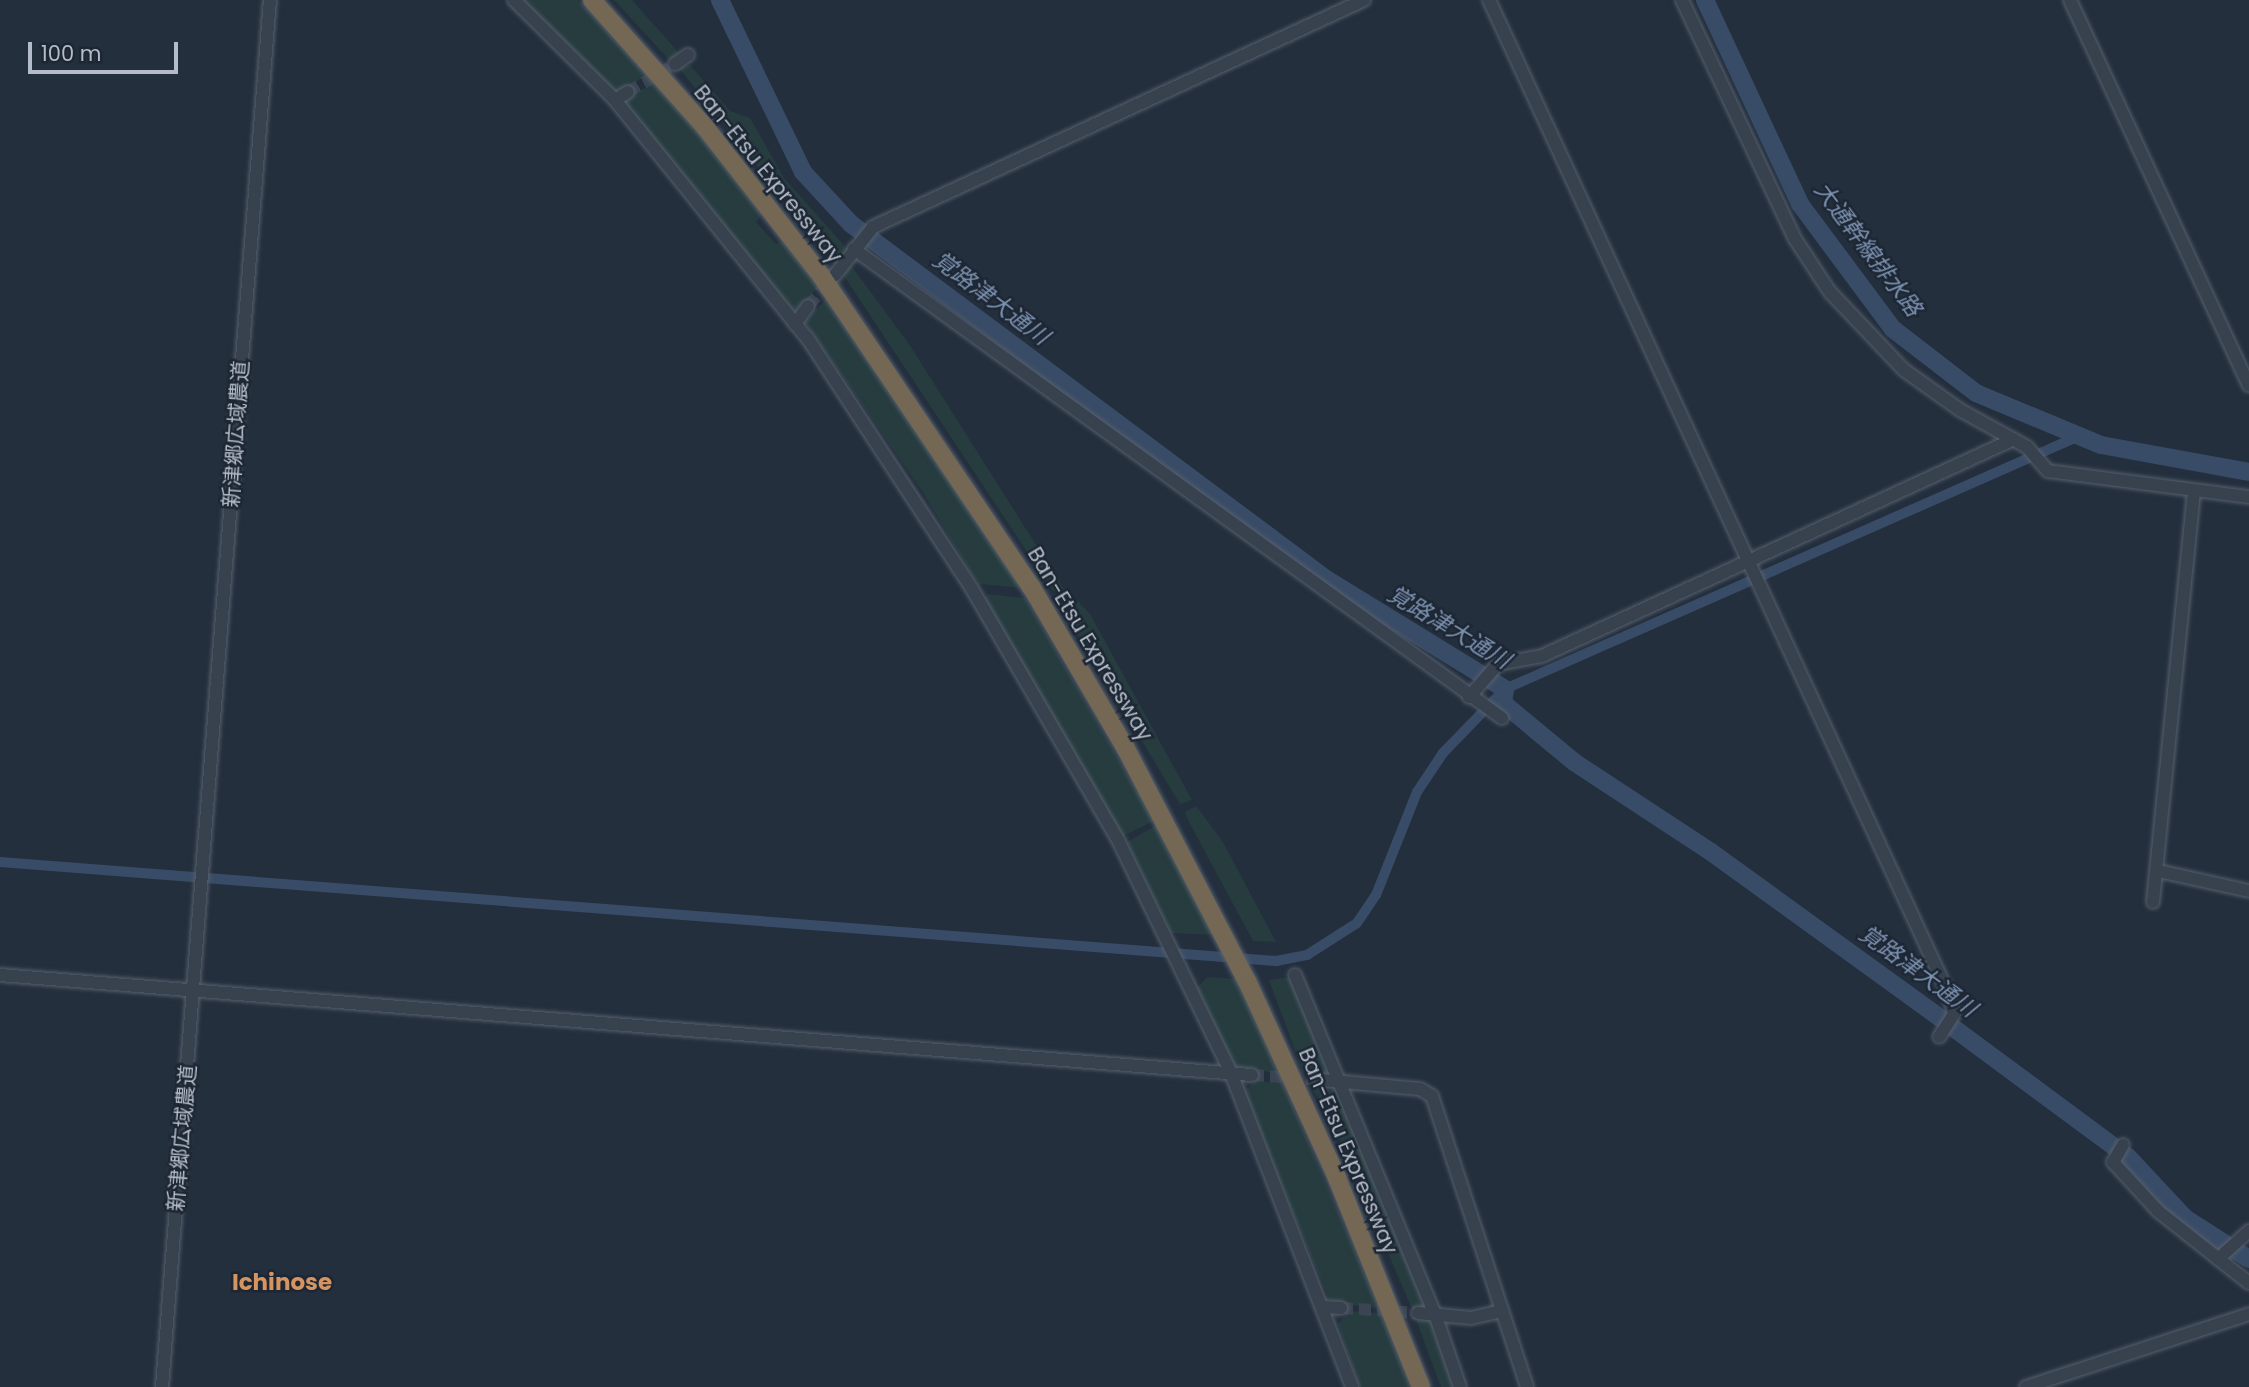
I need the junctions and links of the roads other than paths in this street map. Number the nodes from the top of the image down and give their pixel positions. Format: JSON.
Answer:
{"nodes":[{"id":1,"x":270,"y":0,"type":"edge"},
{"id":2,"x":514,"y":0,"type":"edge"},
{"id":3,"x":592,"y":0,"type":"edge"},
{"id":4,"x":1364,"y":0,"type":"edge"},
{"id":5,"x":1489,"y":0,"type":"edge"},
{"id":6,"x":1682,"y":0,"type":"edge"},
{"id":7,"x":2070,"y":0,"type":"edge"},
{"id":8,"x":688,"y":55,"type":"dead end"},
{"id":9,"x":675,"y":64,"type":"tunnel mouth"},
{"id":10,"x":628,"y":92,"type":"tunnel mouth"},
{"id":11,"x":615,"y":100,"type":"junction"},
{"id":12,"x":856,"y":247,"type":"junction"},
{"id":13,"x":835,"y":275,"type":"tunnel mouth"},
{"id":14,"x":808,"y":306,"type":"tunnel mouth"},
{"id":15,"x":795,"y":324,"type":"junction"},
{"id":16,"x":2249,"y":386,"type":"edge"},
{"id":17,"x":2014,"y":439,"type":"junction"},
{"id":18,"x":2194,"y":491,"type":"junction"},
{"id":19,"x":2249,"y":497,"type":"edge"},
{"id":20,"x":1748,"y":564,"type":"junction"},
{"id":21,"x":1474,"y":697,"type":"junction"},
{"id":22,"x":1502,"y":718,"type":"dead end"},
{"id":23,"x":2158,"y":871,"type":"junction"},
{"id":24,"x":2249,"y":891,"type":"edge"},
{"id":25,"x":2153,"y":902,"type":"dead end"},
{"id":26,"x":0,"y":975,"type":"edge"},
{"id":27,"x":1295,"y":975,"type":"dead end"},
{"id":28,"x":194,"y":991,"type":"junction"},
{"id":29,"x":1941,"y":1034,"type":"dead end"},
{"id":30,"x":1231,"y":1073,"type":"junction"},
{"id":31,"x":1252,"y":1075,"type":"tunnel mouth"},
{"id":32,"x":1321,"y":1080,"type":"tunnel mouth"},
{"id":33,"x":1342,"y":1082,"type":"junction"},
{"id":34,"x":2123,"y":1145,"type":"dead end"},
{"id":35,"x":2249,"y":1231,"type":"edge"},
{"id":36,"x":2220,"y":1257,"type":"junction"},
{"id":37,"x":2249,"y":1283,"type":"edge"},
{"id":38,"x":1323,"y":1307,"type":"junction"},
{"id":39,"x":1341,"y":1308,"type":"tunnel mouth"},
{"id":40,"x":1502,"y":1311,"type":"junction"},
{"id":41,"x":1418,"y":1313,"type":"tunnel mouth"},
{"id":42,"x":1436,"y":1314,"type":"junction"},
{"id":43,"x":2249,"y":1314,"type":"edge"},
{"id":44,"x":162,"y":1387,"type":"edge"},
{"id":45,"x":1352,"y":1387,"type":"edge"},
{"id":46,"x":1421,"y":1387,"type":"edge"},
{"id":47,"x":1460,"y":1387,"type":"edge"},
{"id":48,"x":1527,"y":1387,"type":"edge"},
{"id":49,"x":2026,"y":1387,"type":"edge"}],
"edges":[{"from":1,"to":28,"type":"street","name":"新津郷広域農道"},
{"from":2,"to":11,"type":"street"},
{"from":3,"to":46,"type":"highway","name":"Ban-Etsu Expressway"},
{"from":4,"to":12,"type":"street"},
{"from":5,"to":20,"type":"street"},
{"from":6,"to":17,"type":"street"},
{"from":7,"to":16,"type":"street"},
{"from":8,"to":9,"type":"street"},
{"from":10,"to":11,"type":"street"},
{"from":11,"to":15,"type":"street"},
{"from":12,"to":13,"type":"street"},
{"from":12,"to":21,"type":"street"},
{"from":14,"to":15,"type":"street"},
{"from":15,"to":30,"type":"street"},
{"from":17,"to":18,"type":"street"},
{"from":17,"to":20,"type":"street"},
{"from":18,"to":19,"type":"street"},
{"from":18,"to":23,"type":"street"},
{"from":20,"to":21,"type":"street"},
{"from":20,"to":29,"type":"street"},
{"from":21,"to":22,"type":"street"},
{"from":23,"to":24,"type":"street"},
{"from":23,"to":25,"type":"street"},
{"from":26,"to":28,"type":"street"},
{"from":27,"to":33,"type":"street"},
{"from":28,"to":30,"type":"street"},
{"from":28,"to":44,"type":"street","name":"新津郷広域農道"},
{"from":30,"to":31,"type":"street"},
{"from":30,"to":38,"type":"street"},
{"from":32,"to":33,"type":"street"},
{"from":33,"to":40,"type":"street"},
{"from":33,"to":42,"type":"street"},
{"from":34,"to":36,"type":"street"},
{"from":35,"to":36,"type":"street"},
{"from":36,"to":37,"type":"street"},
{"from":38,"to":39,"type":"street"},
{"from":38,"to":45,"type":"street"},
{"from":40,"to":42,"type":"street"},
{"from":40,"to":48,"type":"street"},
{"from":41,"to":42,"type":"street"},
{"from":42,"to":47,"type":"street"},
{"from":43,"to":49,"type":"street"}]}
